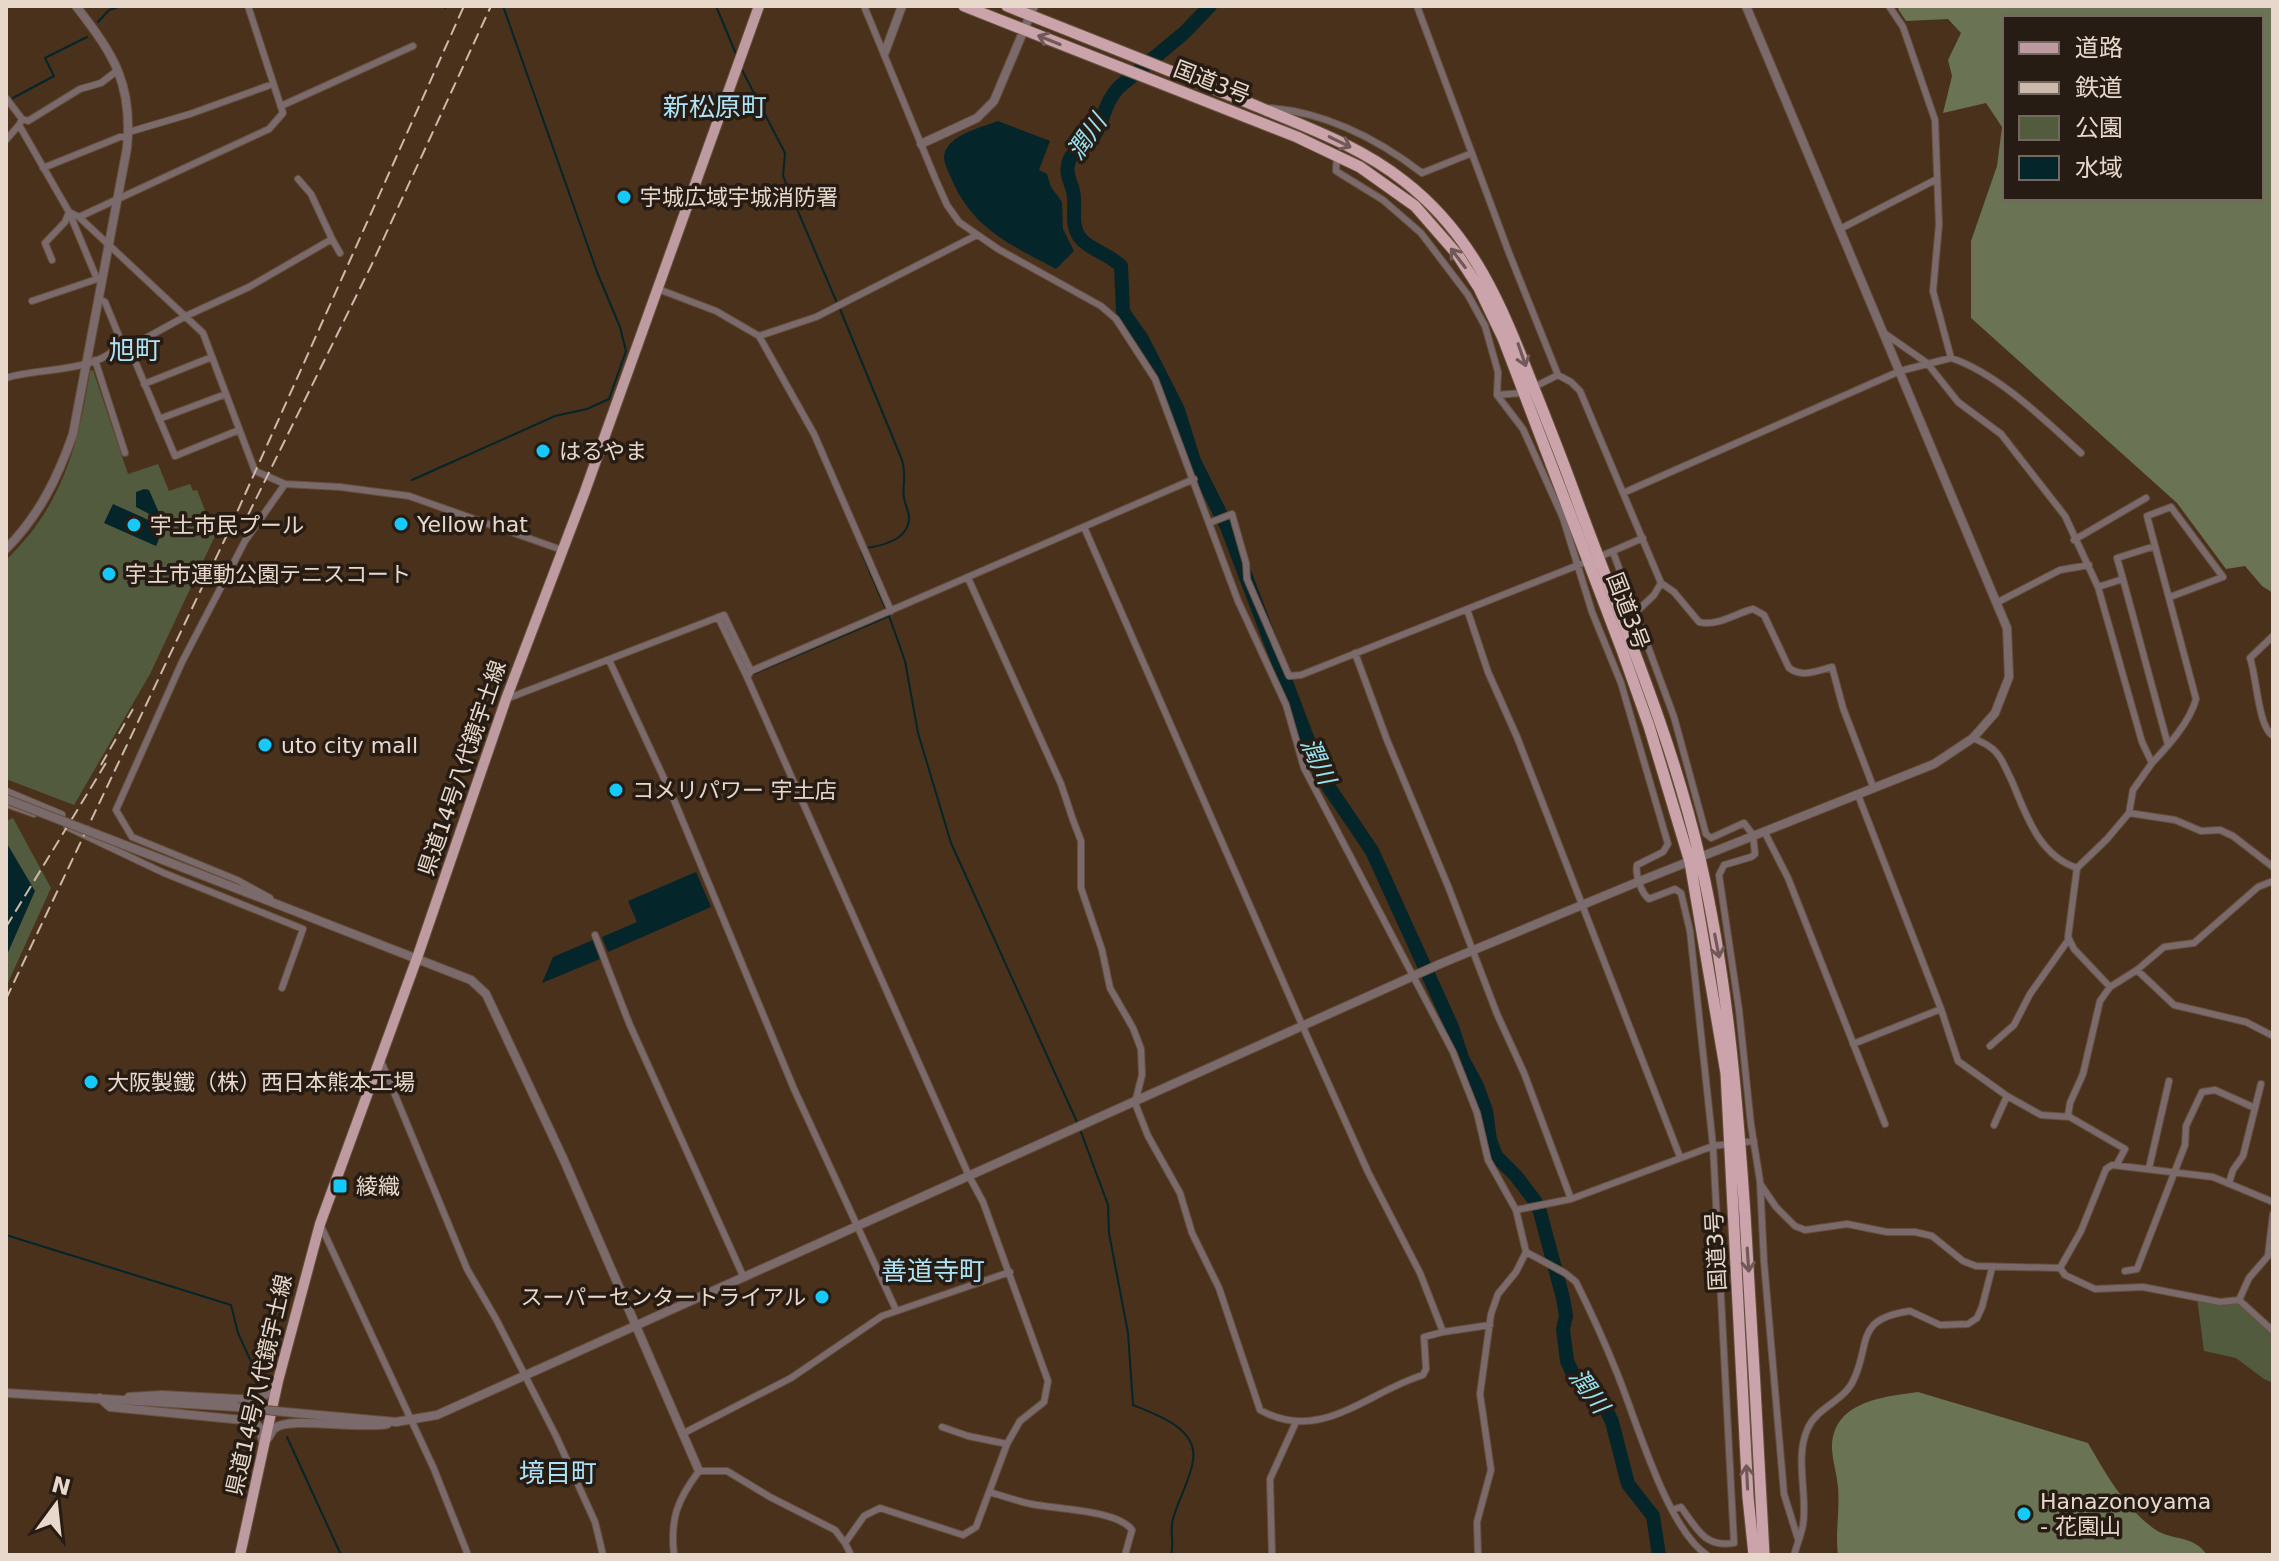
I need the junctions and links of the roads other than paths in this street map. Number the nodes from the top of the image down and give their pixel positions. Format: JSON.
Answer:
{"nodes":[{"id":1,"x":76,"y":6,"type":"edge"},
{"id":2,"x":248,"y":6,"type":"edge"},
{"id":3,"x":759,"y":6,"type":"edge"},
{"id":4,"x":864,"y":6,"type":"edge"},
{"id":5,"x":902,"y":6,"type":"edge"},
{"id":6,"x":964,"y":6,"type":"edge"},
{"id":7,"x":1007,"y":6,"type":"edge"},
{"id":8,"x":1746,"y":6,"type":"edge"},
{"id":9,"x":1420,"y":7,"type":"edge"},
{"id":10,"x":1892,"y":7,"type":"edge"},
{"id":11,"x":1032,"y":11,"type":"edge"},
{"id":12,"x":1024,"y":30,"type":"junction"},
{"id":13,"x":413,"y":46,"type":"dead end"},
{"id":14,"x":885,"y":52,"type":"junction"},
{"id":15,"x":118,"y":70,"type":"junction"},
{"id":16,"x":273,"y":84,"type":"junction"},
{"id":17,"x":6,"y":98,"type":"edge"},
{"id":18,"x":281,"y":106,"type":"junction"},
{"id":19,"x":1259,"y":107,"type":"junction"},
{"id":20,"x":20,"y":122,"type":"junction"},
{"id":21,"x":128,"y":135,"type":"junction"},
{"id":22,"x":6,"y":140,"type":"edge"},
{"id":23,"x":921,"y":144,"type":"junction"},
{"id":24,"x":1472,"y":153,"type":"junction"},
{"id":25,"x":1337,"y":155,"type":"junction"},
{"id":26,"x":43,"y":168,"type":"junction"},
{"id":27,"x":298,"y":179,"type":"dead end"},
{"id":28,"x":1937,"y":179,"type":"junction"},
{"id":29,"x":118,"y":198,"type":"junction"},
{"id":30,"x":69,"y":212,"type":"junction"},
{"id":31,"x":79,"y":217,"type":"junction"},
{"id":32,"x":1840,"y":229,"type":"junction"},
{"id":33,"x":977,"y":235,"type":"junction"},
{"id":34,"x":332,"y":239,"type":"junction"},
{"id":35,"x":108,"y":245,"type":"junction"},
{"id":36,"x":340,"y":253,"type":"dead end"},
{"id":37,"x":52,"y":260,"type":"dead end"},
{"id":38,"x":99,"y":280,"type":"junction"},
{"id":39,"x":658,"y":289,"type":"junction"},
{"id":40,"x":98,"y":298,"type":"junction"},
{"id":41,"x":32,"y":301,"type":"dead end"},
{"id":42,"x":186,"y":316,"type":"junction"},
{"id":43,"x":1884,"y":333,"type":"junction"},
{"id":44,"x":759,"y":336,"type":"junction"},
{"id":45,"x":124,"y":341,"type":"junction"},
{"id":46,"x":212,"y":357,"type":"junction"},
{"id":47,"x":1951,"y":358,"type":"junction"},
{"id":48,"x":91,"y":362,"type":"junction"},
{"id":49,"x":1927,"y":363,"type":"junction"},
{"id":50,"x":1900,"y":371,"type":"junction"},
{"id":51,"x":1558,"y":375,"type":"junction"},
{"id":52,"x":6,"y":378,"type":"edge"},
{"id":53,"x":144,"y":384,"type":"junction"},
{"id":54,"x":1528,"y":390,"type":"junction"},
{"id":55,"x":226,"y":394,"type":"junction"},
{"id":56,"x":1497,"y":395,"type":"junction"},
{"id":57,"x":159,"y":419,"type":"junction"},
{"id":58,"x":239,"y":430,"type":"junction"},
{"id":59,"x":125,"y":453,"type":"dead end"},
{"id":60,"x":2081,"y":453,"type":"dead end"},
{"id":61,"x":1194,"y":479,"type":"junction"},
{"id":62,"x":285,"y":484,"type":"junction"},
{"id":63,"x":1623,"y":493,"type":"junction"},
{"id":64,"x":2146,"y":498,"type":"dead end"},
{"id":65,"x":1212,"y":522,"type":"junction"},
{"id":66,"x":1084,"y":527,"type":"junction"},
{"id":67,"x":1643,"y":538,"type":"junction"},
{"id":68,"x":2074,"y":540,"type":"junction"},
{"id":69,"x":2155,"y":546,"type":"junction"},
{"id":70,"x":6,"y":549,"type":"edge"},
{"id":71,"x":562,"y":550,"type":"junction"},
{"id":72,"x":1613,"y":552,"type":"junction"},
{"id":73,"x":1588,"y":561,"type":"junction"},
{"id":74,"x":2089,"y":565,"type":"junction"},
{"id":75,"x":968,"y":578,"type":"junction"},
{"id":76,"x":2123,"y":579,"type":"junction"},
{"id":77,"x":1661,"y":583,"type":"junction"},
{"id":78,"x":2098,"y":587,"type":"junction"},
{"id":79,"x":2170,"y":597,"type":"junction"},
{"id":80,"x":1998,"y":602,"type":"junction"},
{"id":81,"x":1467,"y":609,"type":"junction"},
{"id":82,"x":891,"y":611,"type":"junction"},
{"id":83,"x":1635,"y":613,"type":"junction"},
{"id":84,"x":2273,"y":636,"type":"edge"},
{"id":85,"x":1355,"y":653,"type":"junction"},
{"id":86,"x":609,"y":660,"type":"junction"},
{"id":87,"x":749,"y":674,"type":"junction"},
{"id":88,"x":506,"y":699,"type":"junction"},
{"id":89,"x":2273,"y":736,"type":"edge"},
{"id":90,"x":1973,"y":738,"type":"junction"},
{"id":91,"x":2168,"y":745,"type":"junction"},
{"id":92,"x":2152,"y":763,"type":"junction"},
{"id":93,"x":1874,"y":789,"type":"junction"},
{"id":94,"x":6,"y":792,"type":"edge"},
{"id":95,"x":1858,"y":795,"type":"junction"},
{"id":96,"x":6,"y":801,"type":"edge"},
{"id":97,"x":2129,"y":813,"type":"junction"},
{"id":98,"x":61,"y":815,"type":"dead end"},
{"id":99,"x":1764,"y":831,"type":"junction"},
{"id":100,"x":1753,"y":835,"type":"junction"},
{"id":101,"x":1695,"y":860,"type":"junction"},
{"id":102,"x":2273,"y":867,"type":"edge"},
{"id":103,"x":2077,"y":868,"type":"junction"},
{"id":104,"x":1640,"y":881,"type":"junction"},
{"id":105,"x":2273,"y":881,"type":"edge"},
{"id":106,"x":1581,"y":905,"type":"junction"},
{"id":107,"x":297,"y":913,"type":"junction"},
{"id":108,"x":595,"y":935,"type":"dead end"},
{"id":109,"x":2069,"y":939,"type":"junction"},
{"id":110,"x":1472,"y":951,"type":"junction"},
{"id":111,"x":417,"y":958,"type":"junction"},
{"id":112,"x":2137,"y":970,"type":"junction"},
{"id":113,"x":1414,"y":976,"type":"junction"},
{"id":114,"x":2110,"y":987,"type":"junction"},
{"id":115,"x":282,"y":988,"type":"dead end"},
{"id":116,"x":1941,"y":1009,"type":"junction"},
{"id":117,"x":1303,"y":1027,"type":"junction"},
{"id":118,"x":2273,"y":1036,"type":"edge"},
{"id":119,"x":1853,"y":1044,"type":"junction"},
{"id":120,"x":1990,"y":1046,"type":"dead end"},
{"id":121,"x":380,"y":1058,"type":"junction"},
{"id":122,"x":2169,"y":1081,"type":"dead end"},
{"id":123,"x":2261,"y":1084,"type":"dead end"},
{"id":124,"x":2007,"y":1096,"type":"junction"},
{"id":125,"x":1135,"y":1103,"type":"junction"},
{"id":126,"x":2255,"y":1108,"type":"junction"},
{"id":127,"x":2070,"y":1117,"type":"junction"},
{"id":128,"x":1885,"y":1124,"type":"dead end"},
{"id":129,"x":1994,"y":1125,"type":"dead end"},
{"id":130,"x":1754,"y":1141,"type":"junction"},
{"id":131,"x":1735,"y":1143,"type":"junction"},
{"id":132,"x":1713,"y":1146,"type":"junction"},
{"id":133,"x":1680,"y":1157,"type":"junction"},
{"id":134,"x":2117,"y":1164,"type":"junction"},
{"id":135,"x":2149,"y":1168,"type":"junction"},
{"id":136,"x":2174,"y":1172,"type":"junction"},
{"id":137,"x":969,"y":1176,"type":"junction"},
{"id":138,"x":1760,"y":1181,"type":"junction"},
{"id":139,"x":2229,"y":1183,"type":"junction"},
{"id":140,"x":1571,"y":1199,"type":"junction"},
{"id":141,"x":2273,"y":1202,"type":"edge"},
{"id":142,"x":1519,"y":1210,"type":"junction"},
{"id":143,"x":2273,"y":1214,"type":"edge"},
{"id":144,"x":320,"y":1224,"type":"junction"},
{"id":145,"x":858,"y":1227,"type":"junction"},
{"id":146,"x":1526,"y":1252,"type":"junction"},
{"id":147,"x":1992,"y":1268,"type":"junction"},
{"id":148,"x":2060,"y":1268,"type":"junction"},
{"id":149,"x":2125,"y":1271,"type":"dead end"},
{"id":150,"x":1010,"y":1272,"type":"junction"},
{"id":151,"x":744,"y":1278,"type":"junction"},
{"id":152,"x":2239,"y":1300,"type":"junction"},
{"id":153,"x":896,"y":1310,"type":"junction"},
{"id":154,"x":1490,"y":1325,"type":"junction"},
{"id":155,"x":634,"y":1327,"type":"junction"},
{"id":156,"x":2273,"y":1331,"type":"edge"},
{"id":157,"x":1443,"y":1332,"type":"junction"},
{"id":158,"x":524,"y":1376,"type":"junction"},
{"id":159,"x":278,"y":1381,"type":"junction"},
{"id":160,"x":6,"y":1393,"type":"edge"},
{"id":161,"x":100,"y":1398,"type":"junction"},
{"id":162,"x":121,"y":1400,"type":"junction"},
{"id":163,"x":410,"y":1421,"type":"junction"},
{"id":164,"x":396,"y":1422,"type":"junction"},
{"id":165,"x":1296,"y":1422,"type":"junction"},
{"id":166,"x":942,"y":1427,"type":"dead end"},
{"id":167,"x":682,"y":1434,"type":"junction"},
{"id":168,"x":1007,"y":1444,"type":"junction"},
{"id":169,"x":264,"y":1446,"type":"junction"},
{"id":170,"x":699,"y":1471,"type":"junction"},
{"id":171,"x":989,"y":1492,"type":"junction"},
{"id":172,"x":1672,"y":1510,"type":"junction"},
{"id":173,"x":1798,"y":1539,"type":"junction"},
{"id":174,"x":845,"y":1543,"type":"junction"},
{"id":175,"x":240,"y":1555,"type":"edge"},
{"id":176,"x":468,"y":1555,"type":"edge"},
{"id":177,"x":603,"y":1555,"type":"edge"},
{"id":178,"x":674,"y":1555,"type":"edge"},
{"id":179,"x":851,"y":1555,"type":"edge"},
{"id":180,"x":1125,"y":1555,"type":"edge"},
{"id":181,"x":1272,"y":1555,"type":"edge"},
{"id":182,"x":1478,"y":1555,"type":"edge"},
{"id":183,"x":1707,"y":1555,"type":"edge"},
{"id":184,"x":1754,"y":1555,"type":"edge"},
{"id":185,"x":1764,"y":1555,"type":"edge"},
{"id":186,"x":1794,"y":1555,"type":"edge"}],
"edges":[{"from":1,"to":15,"type":"street"},
{"from":2,"to":16,"type":"street"},
{"from":3,"to":39,"type":"main road","name":"県道14号八代鏡宇土線"},
{"from":4,"to":14,"type":"street"},
{"from":5,"to":14,"type":"street"},
{"from":6,"to":12,"type":"highway","name":"国道3号"},
{"from":7,"to":11,"type":"highway","name":"国道3号"},
{"from":8,"to":32,"type":"street"},
{"from":9,"to":24,"type":"street"},
{"from":10,"to":28,"type":"street"},
{"from":11,"to":12,"type":"street"},
{"from":11,"to":19,"type":"highway","name":"国道3号"},
{"from":12,"to":23,"type":"street"},
{"from":25,"to":12,"type":"highway","name":"国道3号","one_way":true},
{"from":13,"to":18,"type":"street"},
{"from":14,"to":23,"type":"street"},
{"from":15,"to":20,"type":"street"},
{"from":15,"to":21,"type":"street"},
{"from":16,"to":18,"type":"street"},
{"from":16,"to":21,"type":"street"},
{"from":17,"to":20,"type":"street"},
{"from":18,"to":29,"type":"street"},
{"from":19,"to":24,"type":"street"},
{"from":19,"to":54,"type":"highway","name":"国道3号","one_way":true},
{"from":20,"to":22,"type":"street"},
{"from":20,"to":26,"type":"street"},
{"from":21,"to":26,"type":"street"},
{"from":21,"to":29,"type":"street"},
{"from":23,"to":33,"type":"street"},
{"from":24,"to":51,"type":"street"},
{"from":54,"to":25,"type":"highway","name":"国道3号","one_way":true},
{"from":25,"to":56,"type":"street"},
{"from":26,"to":30,"type":"street"},
{"from":27,"to":34,"type":"street"},
{"from":28,"to":32,"type":"street"},
{"from":28,"to":47,"type":"street"},
{"from":29,"to":31,"type":"street"},
{"from":29,"to":35,"type":"street"},
{"from":30,"to":31,"type":"street"},
{"from":30,"to":37,"type":"street"},
{"from":30,"to":38,"type":"street"},
{"from":31,"to":35,"type":"street"},
{"from":32,"to":43,"type":"street"},
{"from":33,"to":44,"type":"street"},
{"from":33,"to":61,"type":"street"},
{"from":34,"to":36,"type":"street"},
{"from":34,"to":42,"type":"street"},
{"from":35,"to":38,"type":"street"},
{"from":35,"to":42,"type":"street"},
{"from":38,"to":40,"type":"street"},
{"from":38,"to":41,"type":"street"},
{"from":39,"to":44,"type":"street"},
{"from":39,"to":71,"type":"main road","name":"県道14号八代鏡宇土線"},
{"from":40,"to":45,"type":"street"},
{"from":40,"to":48,"type":"street"},
{"from":42,"to":45,"type":"street"},
{"from":42,"to":46,"type":"street"},
{"from":43,"to":49,"type":"street"},
{"from":43,"to":50,"type":"street"},
{"from":44,"to":82,"type":"street"},
{"from":45,"to":48,"type":"street"},
{"from":45,"to":53,"type":"street"},
{"from":46,"to":53,"type":"street"},
{"from":46,"to":55,"type":"street"},
{"from":47,"to":49,"type":"street"},
{"from":47,"to":60,"type":"street"},
{"from":48,"to":52,"type":"street"},
{"from":48,"to":59,"type":"street"},
{"from":48,"to":70,"type":"street"},
{"from":49,"to":50,"type":"street"},
{"from":49,"to":68,"type":"street"},
{"from":50,"to":63,"type":"street"},
{"from":50,"to":80,"type":"street"},
{"from":51,"to":54,"type":"street"},
{"from":51,"to":63,"type":"street"},
{"from":53,"to":57,"type":"street"},
{"from":54,"to":56,"type":"street"},
{"from":54,"to":73,"type":"highway","name":"国道3号"},
{"from":55,"to":57,"type":"street"},
{"from":55,"to":58,"type":"street"},
{"from":56,"to":73,"type":"street"},
{"from":57,"to":58,"type":"street"},
{"from":58,"to":62,"type":"street"},
{"from":61,"to":65,"type":"street"},
{"from":61,"to":66,"type":"street"},
{"from":62,"to":71,"type":"street"},
{"from":62,"to":107,"type":"street"},
{"from":63,"to":67,"type":"street"},
{"from":64,"to":68,"type":"street"},
{"from":65,"to":85,"type":"street"},
{"from":65,"to":113,"type":"street"},
{"from":66,"to":75,"type":"street"},
{"from":66,"to":117,"type":"street"},
{"from":67,"to":72,"type":"street"},
{"from":67,"to":77,"type":"street"},
{"from":68,"to":74,"type":"street"},
{"from":69,"to":76,"type":"street"},
{"from":69,"to":79,"type":"street"},
{"from":69,"to":79,"type":"street"},
{"from":71,"to":88,"type":"main road","name":"県道14号八代鏡宇土線"},
{"from":72,"to":73,"type":"street"},
{"from":72,"to":83,"type":"street"},
{"from":73,"to":81,"type":"street"},
{"from":73,"to":101,"type":"highway","name":"国道3号"},
{"from":73,"to":104,"type":"street"},
{"from":74,"to":78,"type":"street"},
{"from":74,"to":80,"type":"street"},
{"from":75,"to":82,"type":"street"},
{"from":75,"to":125,"type":"street"},
{"from":76,"to":78,"type":"street"},
{"from":76,"to":91,"type":"street"},
{"from":77,"to":83,"type":"street"},
{"from":77,"to":93,"type":"street"},
{"from":78,"to":92,"type":"street"},
{"from":79,"to":91,"type":"street"},
{"from":80,"to":90,"type":"street"},
{"from":81,"to":85,"type":"street"},
{"from":81,"to":106,"type":"street"},
{"from":82,"to":87,"type":"street"},
{"from":83,"to":100,"type":"street"},
{"from":84,"to":89,"type":"street"},
{"from":85,"to":110,"type":"street"},
{"from":86,"to":87,"type":"street"},
{"from":86,"to":88,"type":"street"},
{"from":86,"to":145,"type":"street"},
{"from":87,"to":137,"type":"street"},
{"from":88,"to":111,"type":"main road","name":"県道14号八代鏡宇土線"},
{"from":90,"to":93,"type":"street"},
{"from":90,"to":103,"type":"street"},
{"from":91,"to":92,"type":"street"},
{"from":92,"to":97,"type":"street"},
{"from":93,"to":95,"type":"street"},
{"from":94,"to":98,"type":"street"},
{"from":95,"to":99,"type":"street"},
{"from":95,"to":116,"type":"street"},
{"from":96,"to":107,"type":"street","bridge":true},
{"from":96,"to":115,"type":"street"},
{"from":97,"to":102,"type":"street"},
{"from":97,"to":103,"type":"street"},
{"from":99,"to":100,"type":"street"},
{"from":99,"to":119,"type":"street"},
{"from":100,"to":101,"type":"street"},
{"from":100,"to":130,"type":"street"},
{"from":101,"to":104,"type":"street"},
{"from":101,"to":131,"type":"highway","name":"国道3号"},
{"from":103,"to":109,"type":"street"},
{"from":104,"to":106,"type":"street"},
{"from":104,"to":132,"type":"street"},
{"from":105,"to":112,"type":"street"},
{"from":106,"to":110,"type":"street"},
{"from":106,"to":133,"type":"street"},
{"from":107,"to":111,"type":"street"},
{"from":108,"to":151,"type":"street"},
{"from":109,"to":114,"type":"street"},
{"from":109,"to":120,"type":"street"},
{"from":110,"to":113,"type":"street"},
{"from":110,"to":140,"type":"street"},
{"from":111,"to":121,"type":"main road","name":"県道14号八代鏡宇土線"},
{"from":111,"to":155,"type":"street"},
{"from":112,"to":114,"type":"street"},
{"from":112,"to":118,"type":"street"},
{"from":113,"to":117,"type":"street"},
{"from":113,"to":142,"type":"street"},
{"from":114,"to":127,"type":"street"},
{"from":116,"to":119,"type":"street"},
{"from":116,"to":124,"type":"street"},
{"from":117,"to":125,"type":"street"},
{"from":117,"to":157,"type":"street"},
{"from":119,"to":128,"type":"street"},
{"from":121,"to":144,"type":"main road","name":"県道14号八代鏡宇土線"},
{"from":121,"to":158,"type":"street"},
{"from":122,"to":135,"type":"street"},
{"from":123,"to":126,"type":"street"},
{"from":124,"to":127,"type":"street"},
{"from":124,"to":129,"type":"street"},
{"from":125,"to":137,"type":"street"},
{"from":125,"to":165,"type":"street"},
{"from":126,"to":136,"type":"street"},
{"from":126,"to":139,"type":"street"},
{"from":127,"to":134,"type":"street"},
{"from":130,"to":131,"type":"street"},
{"from":130,"to":138,"type":"street"},
{"from":131,"to":132,"type":"street"},
{"from":184,"to":131,"type":"highway","name":"国道3号","one_way":true},
{"from":131,"to":185,"type":"highway","name":"国道3号","one_way":true},
{"from":132,"to":133,"type":"street"},
{"from":132,"to":172,"type":"street"},
{"from":133,"to":140,"type":"street"},
{"from":134,"to":135,"type":"street"},
{"from":134,"to":148,"type":"street"},
{"from":135,"to":136,"type":"street"},
{"from":136,"to":139,"type":"street"},
{"from":136,"to":149,"type":"street"},
{"from":137,"to":145,"type":"street"},
{"from":137,"to":150,"type":"street"},
{"from":138,"to":147,"type":"street"},
{"from":138,"to":173,"type":"street"},
{"from":139,"to":141,"type":"street"},
{"from":140,"to":142,"type":"street"},
{"from":142,"to":146,"type":"street"},
{"from":143,"to":152,"type":"street"},
{"from":144,"to":159,"type":"main road","name":"県道14号八代鏡宇土線"},
{"from":144,"to":163,"type":"street"},
{"from":145,"to":151,"type":"street"},
{"from":145,"to":153,"type":"street"},
{"from":146,"to":154,"type":"street"},
{"from":146,"to":172,"type":"street"},
{"from":147,"to":148,"type":"street"},
{"from":147,"to":173,"type":"street"},
{"from":148,"to":152,"type":"street"},
{"from":150,"to":153,"type":"street"},
{"from":150,"to":168,"type":"street"},
{"from":151,"to":155,"type":"street"},
{"from":152,"to":156,"type":"street"},
{"from":153,"to":167,"type":"street"},
{"from":154,"to":157,"type":"street"},
{"from":154,"to":182,"type":"street"},
{"from":155,"to":158,"type":"street"},
{"from":155,"to":167,"type":"street"},
{"from":157,"to":165,"type":"street"},
{"from":158,"to":163,"type":"street"},
{"from":158,"to":177,"type":"street"},
{"from":159,"to":162,"type":"street"},
{"from":159,"to":169,"type":"main road","name":"県道14号八代鏡宇土線"},
{"from":160,"to":161,"type":"street"},
{"from":161,"to":162,"type":"street"},
{"from":161,"to":169,"type":"street"},
{"from":162,"to":164,"type":"street","bridge":true},
{"from":163,"to":164,"type":"street"},
{"from":163,"to":176,"type":"street"},
{"from":164,"to":169,"type":"street"},
{"from":165,"to":181,"type":"street"},
{"from":166,"to":168,"type":"street"},
{"from":167,"to":170,"type":"street"},
{"from":168,"to":171,"type":"street"},
{"from":169,"to":175,"type":"main road","name":"県道14号八代鏡宇土線"},
{"from":170,"to":174,"type":"street"},
{"from":170,"to":178,"type":"street"},
{"from":171,"to":174,"type":"street"},
{"from":171,"to":180,"type":"street"},
{"from":172,"to":183,"type":"street"},
{"from":173,"to":186,"type":"street"},
{"from":174,"to":179,"type":"street"}]}
